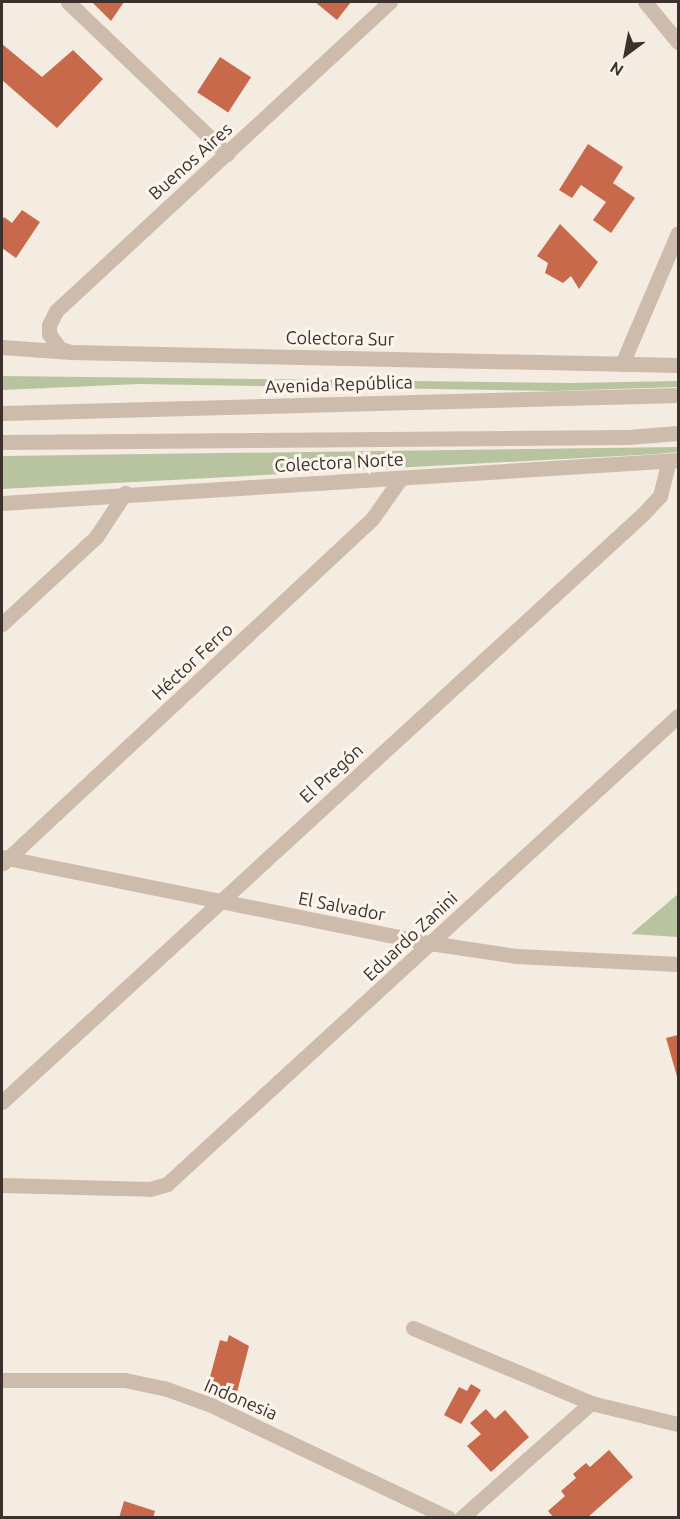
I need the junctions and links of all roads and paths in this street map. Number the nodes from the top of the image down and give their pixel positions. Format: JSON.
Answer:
{"nodes":[{"id":1,"x":68,"y":2,"type":"edge"},
{"id":2,"x":390,"y":2,"type":"edge"},
{"id":3,"x":645,"y":2,"type":"edge"},
{"id":4,"x":678,"y":42,"type":"edge"},
{"id":5,"x":227,"y":154,"type":"junction"},
{"id":6,"x":678,"y":233,"type":"edge"},
{"id":7,"x":2,"y":346,"type":"edge"},
{"id":8,"x":71,"y":352,"type":"junction"},
{"id":9,"x":622,"y":363,"type":"junction"},
{"id":10,"x":678,"y":365,"type":"edge"},
{"id":11,"x":678,"y":395,"type":"edge"},
{"id":12,"x":2,"y":413,"type":"edge"},
{"id":13,"x":678,"y":433,"type":"edge"},
{"id":14,"x":2,"y":442,"type":"edge"},
{"id":15,"x":674,"y":460,"type":"edge"},
{"id":16,"x":402,"y":478,"type":"junction"},
{"id":17,"x":125,"y":493,"type":"junction"},
{"id":18,"x":2,"y":503,"type":"edge"},
{"id":19,"x":2,"y":624,"type":"edge"},
{"id":20,"x":678,"y":716,"type":"edge"},
{"id":21,"x":4,"y":860,"type":"edge"},
{"id":22,"x":218,"y":902,"type":"junction"},
{"id":23,"x":430,"y":943,"type":"junction"},
{"id":24,"x":678,"y":964,"type":"edge"},
{"id":25,"x":2,"y":1102,"type":"edge"},
{"id":26,"x":2,"y":1185,"type":"edge"},
{"id":27,"x":412,"y":1328,"type":"dead end"},
{"id":28,"x":2,"y":1380,"type":"edge"},
{"id":29,"x":591,"y":1403,"type":"junction"},
{"id":30,"x":678,"y":1424,"type":"edge"},
{"id":31,"x":449,"y":1518,"type":"edge"},
{"id":32,"x":461,"y":1518,"type":"edge"}],
"edges":[{"from":1,"to":5,"type":"street"},
{"from":2,"to":5,"type":"street","name":"Buenos Aires"},
{"from":3,"to":4,"type":"street"},
{"from":5,"to":8,"type":"street","name":"Buenos Aires"},
{"from":6,"to":9,"type":"street"},
{"from":7,"to":8,"type":"street","name":"Colectora Sur"},
{"from":8,"to":9,"type":"street","name":"Colectora Sur"},
{"from":9,"to":10,"type":"street","name":"Colectora Sur"},
{"from":11,"to":12,"type":"street","name":"Avenida República"},
{"from":13,"to":14,"type":"street"},
{"from":15,"to":16,"type":"street","name":"Colectora Norte"},
{"from":15,"to":22,"type":"street","name":"El Pregón"},
{"from":16,"to":17,"type":"street","name":"Colectora Norte"},
{"from":16,"to":21,"type":"street","name":"Héctor Ferro"},
{"from":17,"to":18,"type":"street","name":"Colectora Norte"},
{"from":17,"to":19,"type":"street"},
{"from":20,"to":23,"type":"street","name":"Eduardo Zanini"},
{"from":21,"to":22,"type":"street","name":"El Salvador"},
{"from":22,"to":23,"type":"street","name":"El Salvador"},
{"from":22,"to":25,"type":"street","name":"El Pregón"},
{"from":23,"to":24,"type":"street","name":"El Salvador"},
{"from":23,"to":26,"type":"street","name":"Eduardo Zanini"},
{"from":27,"to":29,"type":"street"},
{"from":28,"to":31,"type":"street","name":"Indonesia"},
{"from":29,"to":30,"type":"street"},
{"from":29,"to":32,"type":"street"}]}
